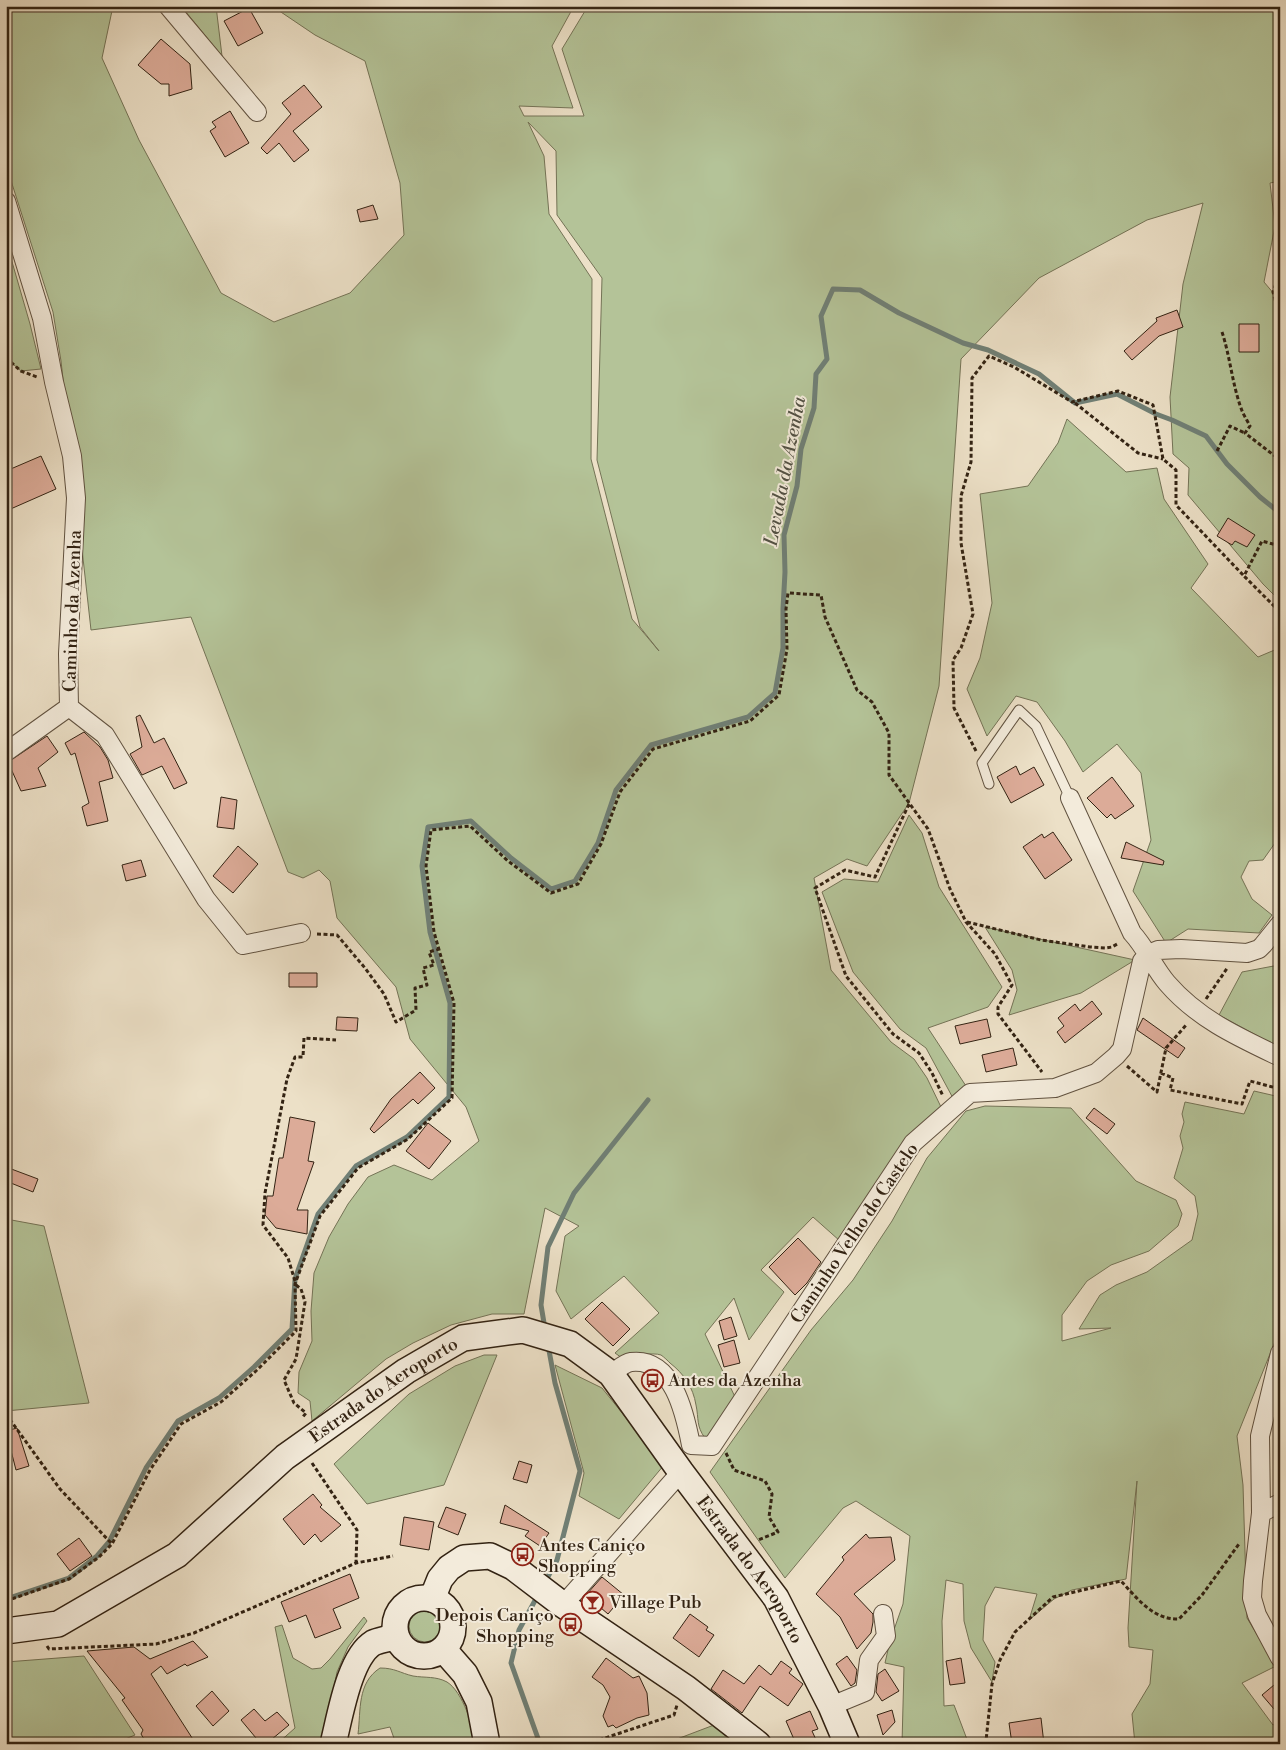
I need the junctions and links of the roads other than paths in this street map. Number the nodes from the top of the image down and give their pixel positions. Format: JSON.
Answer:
{"nodes":[{"id":1,"x":168,"y":6,"type":"edge"},
{"id":2,"x":257,"y":112,"type":"dead end"},
{"id":3,"x":6,"y":201,"type":"edge"},
{"id":4,"x":70,"y":707,"type":"junction"},
{"id":5,"x":6,"y":752,"type":"edge"},
{"id":6,"x":989,"y":784,"type":"dead end"},
{"id":7,"x":1070,"y":798,"type":"joint"},
{"id":8,"x":1280,"y":924,"type":"edge"},
{"id":9,"x":301,"y":934,"type":"road end"},
{"id":10,"x":1148,"y":954,"type":"junction"},
{"id":11,"x":1280,"y":1057,"type":"edge"},
{"id":12,"x":1280,"y":1353,"type":"edge"},
{"id":13,"x":611,"y":1374,"type":"junction"},
{"id":14,"x":681,"y":1472,"type":"junction"},
{"id":15,"x":1280,"y":1503,"type":"edge"},
{"id":16,"x":1261,"y":1513,"type":"junction"},
{"id":17,"x":432,"y":1599,"type":"junction"},
{"id":18,"x":563,"y":1605,"type":"junction"},
{"id":19,"x":883,"y":1614,"type":"dead end"},
{"id":20,"x":17,"y":1630,"type":"edge"},
{"id":21,"x":396,"y":1636,"type":"junction"},
{"id":22,"x":444,"y":1650,"type":"junction"},
{"id":23,"x":1280,"y":1658,"type":"edge"},
{"id":24,"x":832,"y":1706,"type":"junction"},
{"id":25,"x":333,"y":1744,"type":"edge"},
{"id":26,"x":488,"y":1744,"type":"edge"},
{"id":27,"x":758,"y":1744,"type":"edge"},
{"id":28,"x":847,"y":1744,"type":"edge"}],
"edges":[{"from":1,"to":2,"type":"street"},
{"from":3,"to":4,"type":"street","name":"Caminho da Azenha"},
{"from":4,"to":5,"type":"street","name":"Caminho da Azenha"},
{"from":4,"to":9,"type":"street"},
{"from":6,"to":7,"type":"lane"},
{"from":7,"to":10,"type":"street"},
{"from":8,"to":10,"type":"street"},
{"from":10,"to":11,"type":"street"},
{"from":10,"to":13,"type":"street","name":"Caminho Velho do Castelo"},
{"from":12,"to":16,"type":"street"},
{"from":13,"to":14,"type":"main road","name":"Estrada do Aeroporto"},
{"from":13,"to":20,"type":"main road","name":"Estrada do Aeroporto"},
{"from":14,"to":18,"type":"street"},
{"from":14,"to":24,"type":"main road","name":"Estrada do Aeroporto"},
{"from":15,"to":16,"type":"street"},
{"from":16,"to":23,"type":"street"},
{"from":17,"to":18,"type":"main road"},
{"from":17,"to":21,"type":"main road"},
{"from":17,"to":22,"type":"main road"},
{"from":18,"to":27,"type":"main road"},
{"from":19,"to":24,"type":"street"},
{"from":21,"to":22,"type":"main road"},
{"from":21,"to":25,"type":"main road"},
{"from":22,"to":26,"type":"main road"},
{"from":24,"to":28,"type":"main road","name":"Estrada do Aeroporto"}]}
